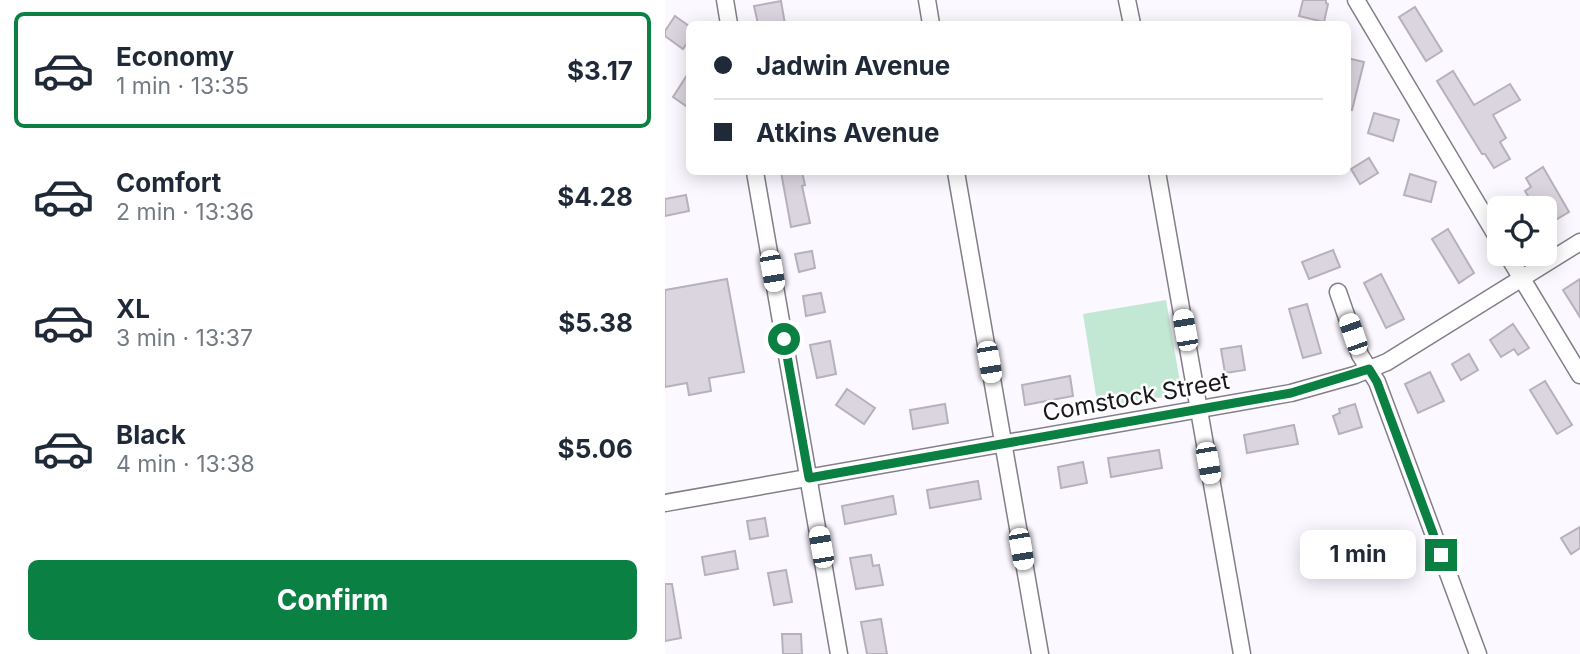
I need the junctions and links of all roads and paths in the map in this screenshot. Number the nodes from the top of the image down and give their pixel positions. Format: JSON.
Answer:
{"nodes":[{"id":1,"x":725,"y":0,"type":"edge"},
{"id":2,"x":927,"y":0,"type":"edge"},
{"id":3,"x":1127,"y":0,"type":"edge"},
{"id":4,"x":1356,"y":0,"type":"edge"},
{"id":5,"x":728,"y":21,"type":"edge"},
{"id":6,"x":930,"y":21,"type":"edge"},
{"id":7,"x":1131,"y":21,"type":"edge"},
{"id":8,"x":756,"y":175,"type":"edge"},
{"id":9,"x":957,"y":175,"type":"edge"},
{"id":10,"x":1158,"y":175,"type":"edge"},
{"id":11,"x":1487,"y":220,"type":"edge"},
{"id":12,"x":1580,"y":242,"type":"edge"},
{"id":13,"x":1514,"y":266,"type":"edge"},
{"id":14,"x":1522,"y":280,"type":"junction"},
{"id":15,"x":1338,"y":292,"type":"dead end"},
{"id":16,"x":1369,"y":369,"type":"junction"},
{"id":17,"x":1580,"y":375,"type":"edge"},
{"id":18,"x":1198,"y":409,"type":"junction"},
{"id":19,"x":1003,"y":443,"type":"junction"},
{"id":20,"x":809,"y":478,"type":"junction"},
{"id":21,"x":665,"y":503,"type":"edge"},
{"id":22,"x":839,"y":654,"type":"edge"},
{"id":23,"x":1040,"y":654,"type":"edge"},
{"id":24,"x":1242,"y":654,"type":"edge"},
{"id":25,"x":1478,"y":654,"type":"edge"}],
"edges":[{"from":1,"to":5,"type":"street"},
{"from":2,"to":6,"type":"street"},
{"from":3,"to":7,"type":"street"},
{"from":4,"to":11,"type":"street"},
{"from":8,"to":20,"type":"street"},
{"from":9,"to":19,"type":"street"},
{"from":10,"to":18,"type":"street"},
{"from":12,"to":14,"type":"street","name":"Comstock Street"},
{"from":13,"to":14,"type":"street"},
{"from":14,"to":16,"type":"street","name":"Comstock Street"},
{"from":14,"to":17,"type":"street"},
{"from":15,"to":16,"type":"street"},
{"from":16,"to":18,"type":"street","name":"Comstock Street"},
{"from":16,"to":25,"type":"street"},
{"from":18,"to":19,"type":"street","name":"Comstock Street"},
{"from":18,"to":24,"type":"street"},
{"from":19,"to":20,"type":"street","name":"Comstock Street"},
{"from":19,"to":23,"type":"street"},
{"from":20,"to":21,"type":"street","name":"Comstock Street"},
{"from":20,"to":22,"type":"street"}]}
